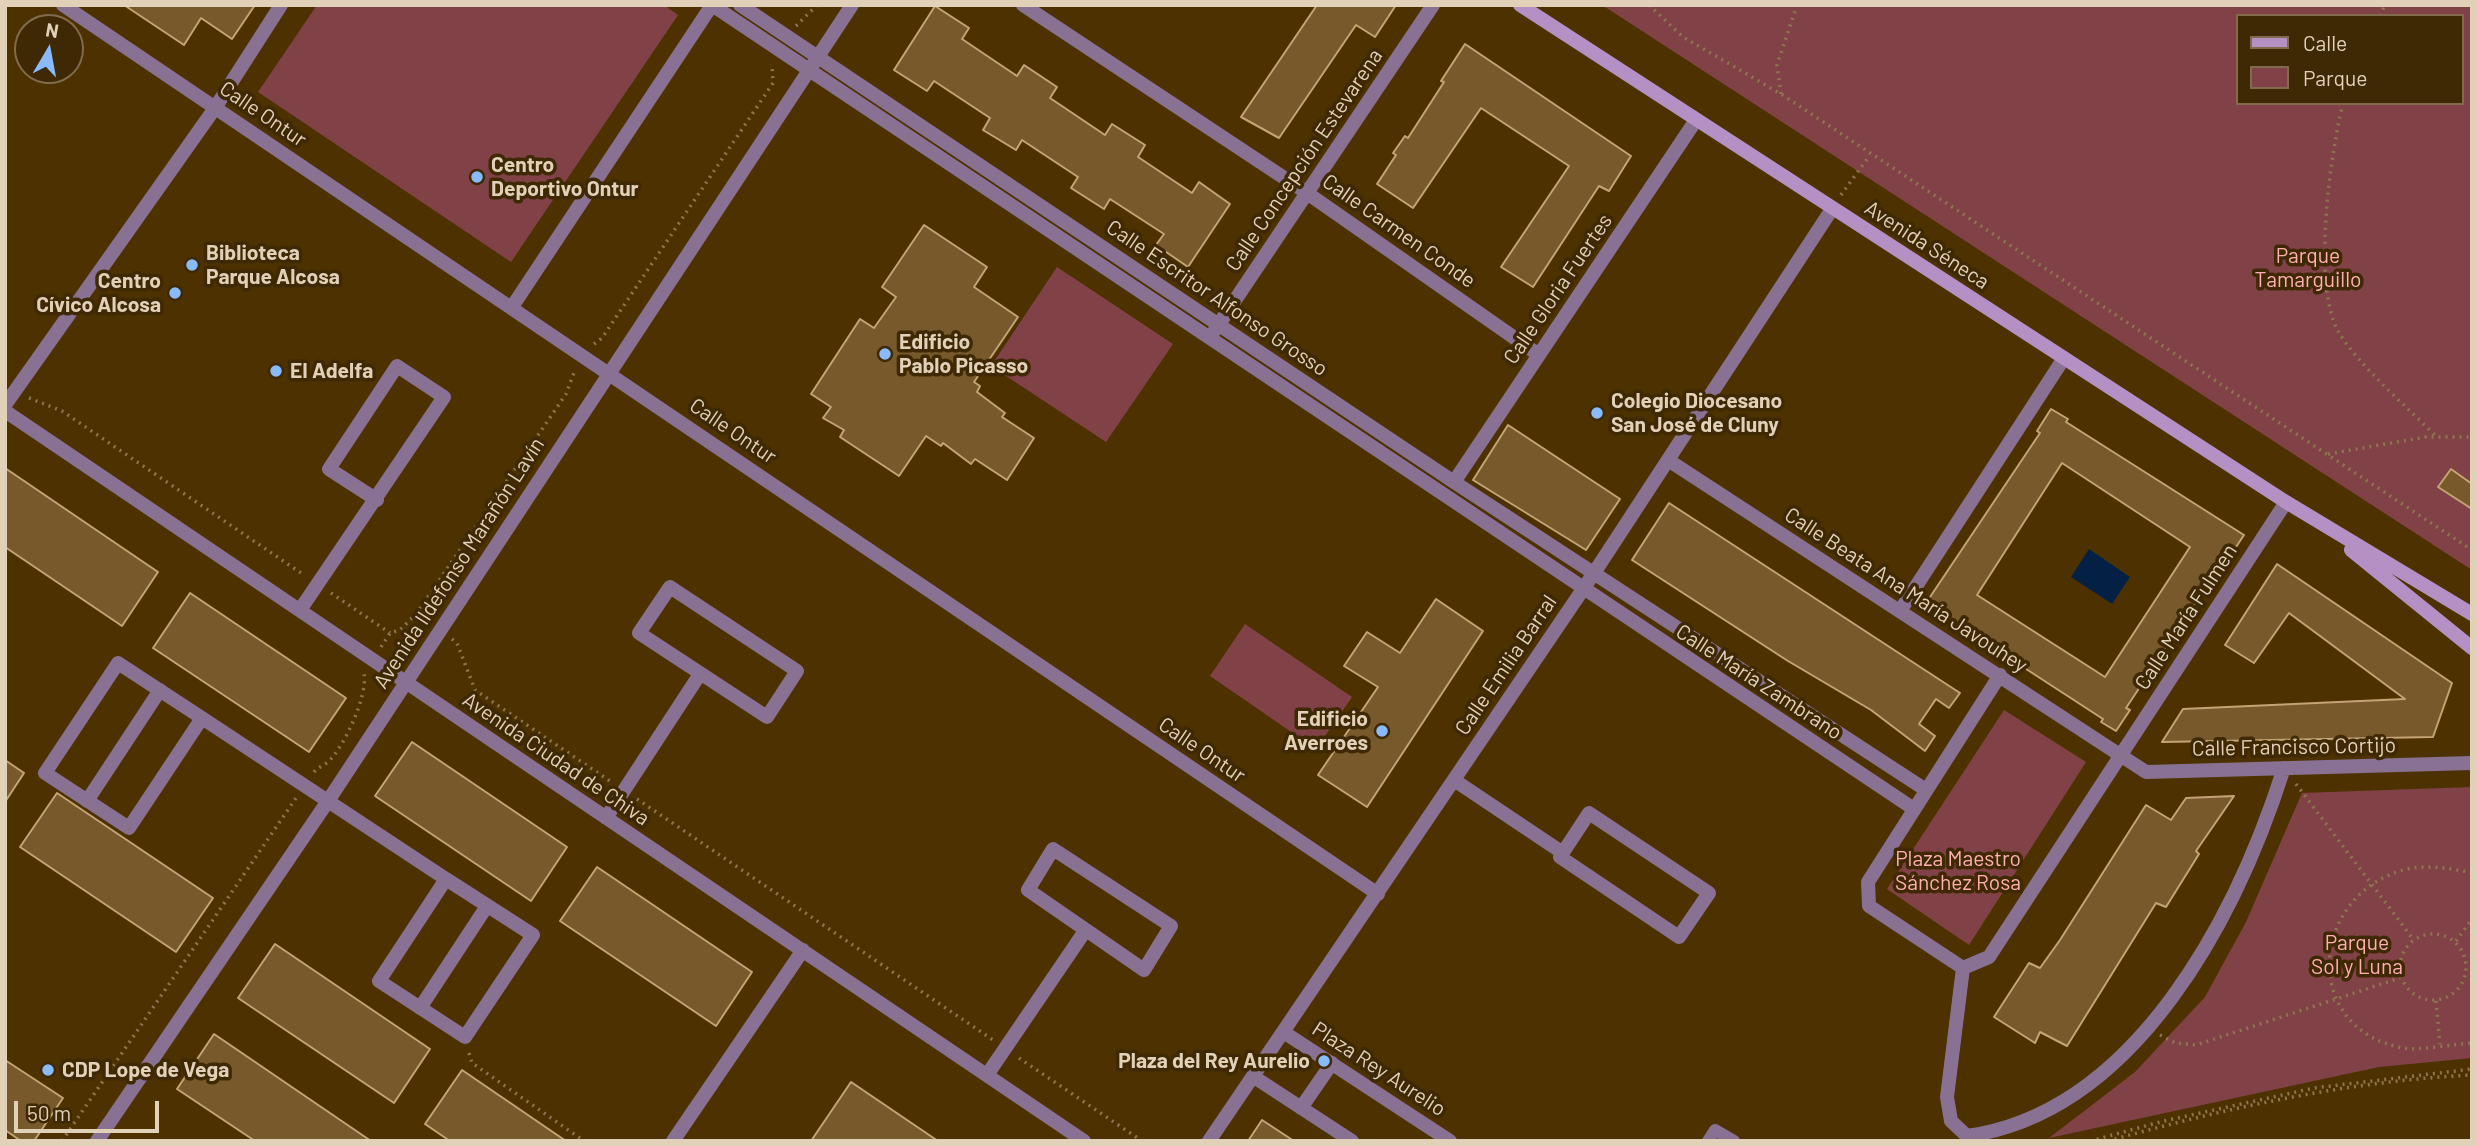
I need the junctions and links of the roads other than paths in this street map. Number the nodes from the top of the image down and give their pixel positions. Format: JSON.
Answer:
{"nodes":[{"id":1,"x":63,"y":5,"type":"edge"},
{"id":2,"x":281,"y":5,"type":"edge"},
{"id":3,"x":712,"y":5,"type":"edge"},
{"id":4,"x":740,"y":5,"type":"edge"},
{"id":5,"x":852,"y":5,"type":"edge"},
{"id":6,"x":1023,"y":5,"type":"edge"},
{"id":7,"x":1433,"y":5,"type":"edge"},
{"id":8,"x":1520,"y":5,"type":"edge"},
{"id":9,"x":813,"y":64,"type":"junction"},
{"id":10,"x":215,"y":108,"type":"junction"},
{"id":11,"x":1696,"y":120,"type":"junction"},
{"id":12,"x":1307,"y":193,"type":"junction"},
{"id":13,"x":1832,"y":209,"type":"junction"},
{"id":14,"x":512,"y":307,"type":"junction"},
{"id":15,"x":1219,"y":323,"type":"junction"},
{"id":16,"x":1210,"y":338,"type":"junction"},
{"id":17,"x":1539,"y":355,"type":"junction"},
{"id":18,"x":2064,"y":358,"type":"junction"},
{"id":19,"x":609,"y":373,"type":"junction"},
{"id":20,"x":5,"y":405,"type":"edge"},
{"id":21,"x":5,"y":411,"type":"edge"},
{"id":22,"x":1668,"y":460,"type":"junction"},
{"id":23,"x":1454,"y":482,"type":"junction"},
{"id":24,"x":377,"y":500,"type":"junction"},
{"id":25,"x":2286,"y":502,"type":"junction"},
{"id":26,"x":2312,"y":518,"type":"junction"},
{"id":27,"x":1594,"y":573,"type":"junction"},
{"id":28,"x":1582,"y":590,"type":"junction"},
{"id":29,"x":300,"y":610,"type":"junction"},
{"id":30,"x":1900,"y":611,"type":"junction"},
{"id":31,"x":2472,"y":614,"type":"edge"},
{"id":32,"x":2472,"y":648,"type":"edge"},
{"id":33,"x":700,"y":674,"type":"junction"},
{"id":34,"x":2000,"y":675,"type":"junction"},
{"id":35,"x":405,"y":683,"type":"junction"},
{"id":36,"x":160,"y":690,"type":"junction"},
{"id":37,"x":202,"y":718,"type":"junction"},
{"id":38,"x":2121,"y":755,"type":"junction"},
{"id":39,"x":2472,"y":763,"type":"edge"},
{"id":40,"x":2284,"y":768,"type":"junction"},
{"id":41,"x":1454,"y":780,"type":"junction"},
{"id":42,"x":1927,"y":790,"type":"junction"},
{"id":43,"x":87,"y":801,"type":"junction"},
{"id":44,"x":328,"y":801,"type":"junction"},
{"id":45,"x":1914,"y":809,"type":"junction"},
{"id":46,"x":606,"y":817,"type":"junction"},
{"id":47,"x":1563,"y":853,"type":"junction"},
{"id":48,"x":446,"y":879,"type":"junction"},
{"id":49,"x":1378,"y":894,"type":"junction"},
{"id":50,"x":488,"y":906,"type":"junction"},
{"id":51,"x":1085,"y":931,"type":"junction"},
{"id":52,"x":803,"y":950,"type":"junction"},
{"id":53,"x":1963,"y":968,"type":"junction"},
{"id":54,"x":420,"y":1008,"type":"junction"},
{"id":55,"x":1284,"y":1032,"type":"junction"},
{"id":56,"x":1332,"y":1063,"type":"junction"},
{"id":57,"x":987,"y":1075,"type":"junction"},
{"id":58,"x":1254,"y":1077,"type":"junction"},
{"id":59,"x":1301,"y":1108,"type":"junction"},
{"id":60,"x":1965,"y":1138,"type":"edge"},
{"id":61,"x":97,"y":1141,"type":"edge"},
{"id":62,"x":673,"y":1141,"type":"edge"},
{"id":63,"x":1084,"y":1141,"type":"edge"},
{"id":64,"x":1209,"y":1141,"type":"edge"},
{"id":65,"x":1352,"y":1141,"type":"edge"},
{"id":66,"x":1450,"y":1141,"type":"edge"},
{"id":67,"x":1708,"y":1141,"type":"edge"},
{"id":68,"x":1734,"y":1141,"type":"edge"}],
"edges":[{"from":1,"to":10,"type":"street","name":"Calle Ontur"},
{"from":2,"to":10,"type":"street"},
{"from":3,"to":9,"type":"street"},
{"from":3,"to":14,"type":"street"},
{"from":4,"to":9,"type":"street"},
{"from":5,"to":9,"type":"street","name":"Avenida Ildefonso Marañón Lavín"},
{"from":6,"to":12,"type":"street","name":"Calle Carmen Conde"},
{"from":7,"to":12,"type":"street","name":"Calle Concepción Estevarena"},
{"from":8,"to":11,"type":"street","name":"Avenida Séneca"},
{"from":9,"to":15,"type":"street","name":"Calle Escritor Alfonso Grosso"},
{"from":9,"to":16,"type":"street","name":"Calle Escritor Alfonso Grosso"},
{"from":9,"to":19,"type":"street","name":"Avenida Ildefonso Marañón Lavín"},
{"from":10,"to":14,"type":"street","name":"Calle Ontur"},
{"from":10,"to":20,"type":"street"},
{"from":11,"to":13,"type":"street","name":"Avenida Séneca"},
{"from":11,"to":17,"type":"street","name":"Calle Gloria Fuertes"},
{"from":12,"to":15,"type":"street","name":"Calle Concepción Estevarena"},
{"from":12,"to":17,"type":"street","name":"Calle Carmen Conde"},
{"from":13,"to":18,"type":"street","name":"Avenida Séneca"},
{"from":13,"to":22,"type":"street","name":"Calle Emilia Barral"},
{"from":14,"to":19,"type":"street","name":"Calle Ontur"},
{"from":15,"to":16,"type":"street","name":"Calle Concepción Estevarena"},
{"from":15,"to":23,"type":"street","name":"Calle Escritor Alfonso Grosso"},
{"from":16,"to":28,"type":"street","name":"Calle Escritor Alfonso Grosso"},
{"from":17,"to":23,"type":"street","name":"Calle Gloria Fuertes"},
{"from":18,"to":25,"type":"street","name":"Avenida Séneca"},
{"from":18,"to":30,"type":"street"},
{"from":19,"to":35,"type":"street","name":"Avenida Ildefonso Marañón Lavín"},
{"from":19,"to":49,"type":"street","name":"Calle Ontur"},
{"from":21,"to":29,"type":"street","name":"Avenida Ciudad de Chiva"},
{"from":22,"to":27,"type":"street","name":"Calle Emilia Barral"},
{"from":22,"to":30,"type":"street","name":"Calle Beata Ana María Javouhey"},
{"from":23,"to":27,"type":"street","name":"Calle Escritor Alfonso Grosso"},
{"from":24,"to":24,"type":"street"},
{"from":24,"to":29,"type":"street"},
{"from":25,"to":26,"type":"street","name":"Avenida Séneca"},
{"from":25,"to":38,"type":"street","name":"Calle María Fulmen"},
{"from":26,"to":31,"type":"street","name":"Avenida Séneca"},
{"from":26,"to":32,"type":"street","name":"Avenida Séneca"},
{"from":27,"to":28,"type":"street","name":"Calle Emilia Barral"},
{"from":27,"to":42,"type":"street","name":"Calle María Zambrano"},
{"from":28,"to":41,"type":"street","name":"Calle Emilia Barral"},
{"from":28,"to":45,"type":"street","name":"Calle María Zambrano"},
{"from":29,"to":35,"type":"street","name":"Avenida Ciudad de Chiva"},
{"from":30,"to":34,"type":"street","name":"Calle Beata Ana María Javouhey"},
{"from":33,"to":33,"type":"street"},
{"from":33,"to":46,"type":"street"},
{"from":34,"to":38,"type":"street","name":"Calle Beata Ana María Javouhey"},
{"from":34,"to":42,"type":"street"},
{"from":35,"to":44,"type":"street","name":"Avenida Ildefonso Marañón Lavín"},
{"from":35,"to":46,"type":"street","name":"Avenida Ciudad de Chiva"},
{"from":36,"to":37,"type":"street"},
{"from":36,"to":43,"type":"street"},
{"from":36,"to":43,"type":"street"},
{"from":37,"to":43,"type":"street"},
{"from":37,"to":44,"type":"street"},
{"from":38,"to":40,"type":"street","name":"Calle Francisco Cortijo"},
{"from":38,"to":53,"type":"street"},
{"from":39,"to":40,"type":"street","name":"Calle Francisco Cortijo"},
{"from":40,"to":60,"type":"street"},
{"from":41,"to":47,"type":"street"},
{"from":41,"to":49,"type":"street","name":"Calle Emilia Barral"},
{"from":42,"to":45,"type":"street"},
{"from":44,"to":48,"type":"street"},
{"from":44,"to":61,"type":"street","name":"Avenida Ildefonso Marañón Lavín"},
{"from":45,"to":53,"type":"street"},
{"from":46,"to":52,"type":"street","name":"Avenida Ciudad de Chiva"},
{"from":47,"to":47,"type":"street"},
{"from":48,"to":50,"type":"street"},
{"from":48,"to":54,"type":"street"},
{"from":49,"to":55,"type":"street","name":"Calle Emilia Barral"},
{"from":50,"to":54,"type":"street"},
{"from":50,"to":54,"type":"street"},
{"from":51,"to":51,"type":"street"},
{"from":51,"to":57,"type":"street"},
{"from":52,"to":57,"type":"street","name":"Avenida Ciudad de Chiva"},
{"from":52,"to":62,"type":"street"},
{"from":53,"to":60,"type":"street"},
{"from":55,"to":56,"type":"street","name":"Plaza Rey Aurelio"},
{"from":55,"to":58,"type":"street","name":"Calle Emilia Barral"},
{"from":56,"to":59,"type":"street"},
{"from":56,"to":66,"type":"street","name":"Plaza Rey Aurelio"},
{"from":57,"to":63,"type":"street","name":"Avenida Ciudad de Chiva"},
{"from":58,"to":59,"type":"street"},
{"from":58,"to":64,"type":"street","name":"Calle Emilia Barral"},
{"from":59,"to":65,"type":"street"},
{"from":67,"to":68,"type":"lane"}]}
